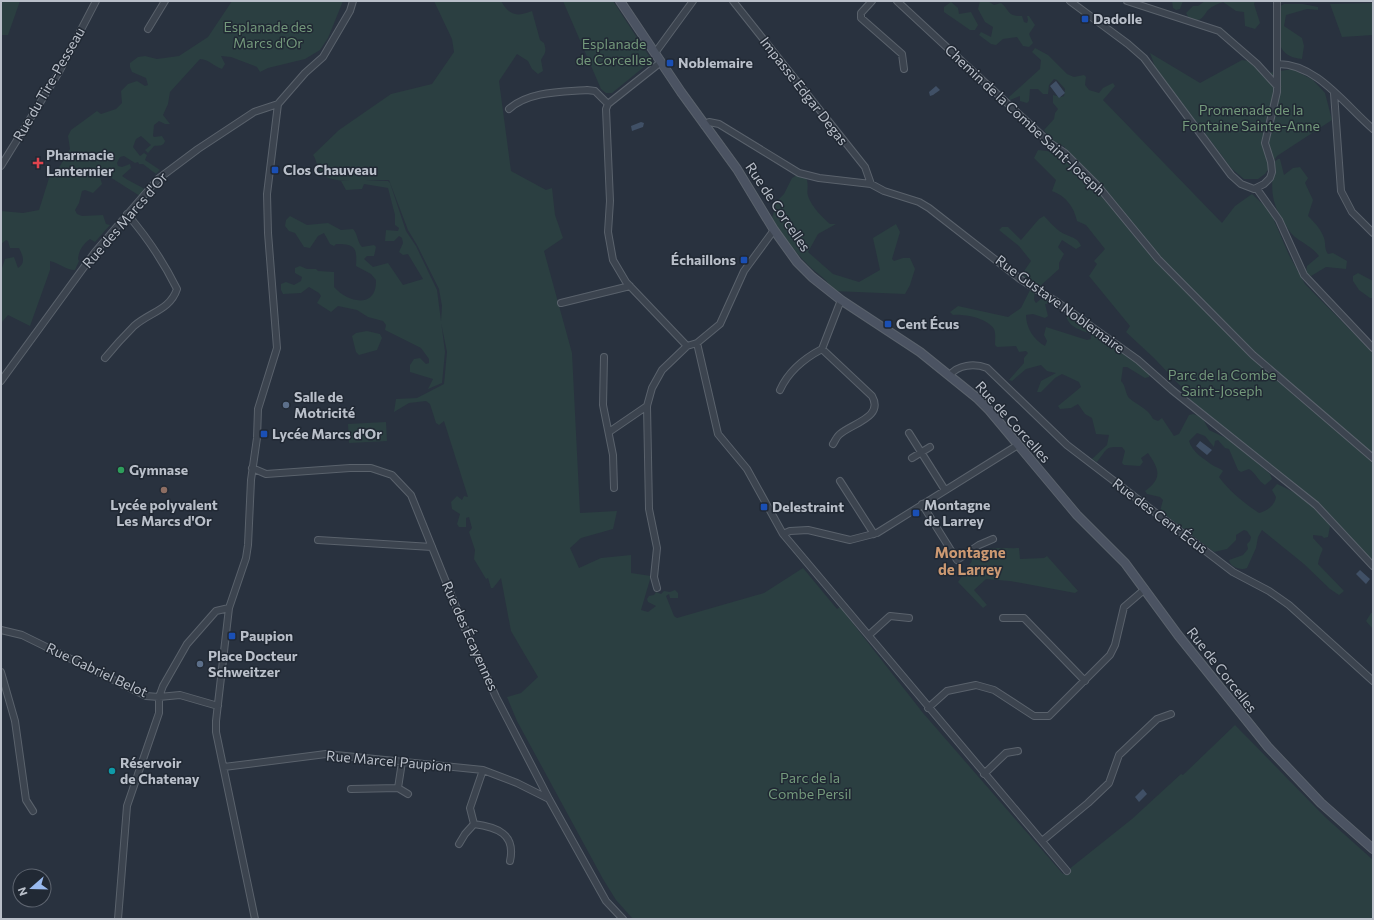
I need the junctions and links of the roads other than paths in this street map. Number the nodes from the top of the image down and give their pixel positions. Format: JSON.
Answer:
{"nodes":[{"id":1,"x":96,"y":1,"type":"edge"},
{"id":2,"x":165,"y":1,"type":"edge"},
{"id":3,"x":353,"y":1,"type":"edge"},
{"id":4,"x":620,"y":1,"type":"edge"},
{"id":5,"x":693,"y":1,"type":"edge"},
{"id":6,"x":733,"y":1,"type":"edge"},
{"id":7,"x":872,"y":1,"type":"edge"},
{"id":8,"x":898,"y":1,"type":"edge"},
{"id":9,"x":1070,"y":1,"type":"edge"},
{"id":10,"x":1128,"y":1,"type":"edge"},
{"id":11,"x":1277,"y":1,"type":"edge"},
{"id":12,"x":148,"y":29,"type":"dead end"},
{"id":13,"x":655,"y":53,"type":"junction"},
{"id":14,"x":661,"y":62,"type":"junction"},
{"id":15,"x":1277,"y":64,"type":"junction"},
{"id":16,"x":904,"y":69,"type":"dead end"},
{"id":17,"x":1277,"y":86,"type":"junction"},
{"id":18,"x":1334,"y":92,"type":"junction"},
{"id":19,"x":278,"y":104,"type":"junction"},
{"id":20,"x":608,"y":104,"type":"junction"},
{"id":21,"x":509,"y":109,"type":"dead end"},
{"id":22,"x":704,"y":125,"type":"junction"},
{"id":23,"x":1373,"y":129,"type":"edge"},
{"id":24,"x":1,"y":166,"type":"edge"},
{"id":25,"x":871,"y":184,"type":"junction"},
{"id":26,"x":1257,"y":188,"type":"junction"},
{"id":27,"x":127,"y":214,"type":"junction"},
{"id":28,"x":774,"y":230,"type":"junction"},
{"id":29,"x":1373,"y":233,"type":"edge"},
{"id":30,"x":630,"y":286,"type":"junction"},
{"id":31,"x":841,"y":300,"type":"junction"},
{"id":32,"x":561,"y":303,"type":"dead end"},
{"id":33,"x":697,"y":343,"type":"junction"},
{"id":34,"x":687,"y":346,"type":"junction"},
{"id":35,"x":1373,"y":348,"type":"edge"},
{"id":36,"x":822,"y":349,"type":"junction"},
{"id":37,"x":604,"y":357,"type":"dead end"},
{"id":38,"x":104,"y":358,"type":"dead end"},
{"id":39,"x":950,"y":375,"type":"junction"},
{"id":40,"x":1,"y":381,"type":"edge"},
{"id":41,"x":780,"y":390,"type":"dead end"},
{"id":42,"x":647,"y":406,"type":"junction"},
{"id":43,"x":609,"y":432,"type":"junction"},
{"id":44,"x":909,"y":433,"type":"dead end"},
{"id":45,"x":834,"y":444,"type":"dead end"},
{"id":46,"x":1018,"y":445,"type":"junction"},
{"id":47,"x":930,"y":447,"type":"dead end"},
{"id":48,"x":922,"y":452,"type":"junction"},
{"id":49,"x":912,"y":458,"type":"dead end"},
{"id":50,"x":1373,"y":458,"type":"edge"},
{"id":51,"x":252,"y":468,"type":"junction"},
{"id":52,"x":840,"y":481,"type":"dead end"},
{"id":53,"x":614,"y":488,"type":"dead end"},
{"id":54,"x":945,"y":490,"type":"junction"},
{"id":55,"x":922,"y":504,"type":"junction"},
{"id":56,"x":783,"y":534,"type":"junction"},
{"id":57,"x":874,"y":534,"type":"junction"},
{"id":58,"x":993,"y":539,"type":"dead end"},
{"id":59,"x":318,"y":540,"type":"dead end"},
{"id":60,"x":432,"y":547,"type":"junction"},
{"id":61,"x":1373,"y":566,"type":"edge"},
{"id":62,"x":657,"y":588,"type":"dead end"},
{"id":63,"x":1145,"y":589,"type":"junction"},
{"id":64,"x":229,"y":608,"type":"junction"},
{"id":65,"x":909,"y":618,"type":"dead end"},
{"id":66,"x":1003,"y":618,"type":"dead end"},
{"id":67,"x":1,"y":630,"type":"edge"},
{"id":68,"x":869,"y":634,"type":"junction"},
{"id":69,"x":1,"y":672,"type":"edge"},
{"id":70,"x":1085,"y":681,"type":"junction"},
{"id":71,"x":1373,"y":681,"type":"edge"},
{"id":72,"x":159,"y":697,"type":"junction"},
{"id":73,"x":218,"y":706,"type":"junction"},
{"id":74,"x":928,"y":708,"type":"junction"},
{"id":75,"x":1171,"y":714,"type":"dead end"},
{"id":76,"x":1018,"y":751,"type":"dead end"},
{"id":77,"x":402,"y":762,"type":"junction"},
{"id":78,"x":224,"y":767,"type":"junction"},
{"id":79,"x":483,"y":770,"type":"junction"},
{"id":80,"x":984,"y":774,"type":"junction"},
{"id":81,"x":398,"y":788,"type":"junction"},
{"id":82,"x":351,"y":789,"type":"dead end"},
{"id":83,"x":408,"y":794,"type":"dead end"},
{"id":84,"x":549,"y":799,"type":"junction"},
{"id":85,"x":33,"y":811,"type":"dead end"},
{"id":86,"x":474,"y":824,"type":"junction"},
{"id":87,"x":1042,"y":841,"type":"junction"},
{"id":88,"x":459,"y":844,"type":"dead end"},
{"id":89,"x":1373,"y":849,"type":"edge"},
{"id":90,"x":510,"y":862,"type":"dead end"},
{"id":91,"x":1067,"y":870,"type":"dead end"},
{"id":92,"x":118,"y":919,"type":"edge"},
{"id":93,"x":254,"y":919,"type":"edge"},
{"id":94,"x":623,"y":919,"type":"edge"}],
"edges":[{"from":1,"to":24,"type":"street","name":"Rue du Tire-Pesseau"},
{"from":2,"to":12,"type":"street"},
{"from":3,"to":19,"type":"street"},
{"from":4,"to":13,"type":"main road","name":"Rue de Corcelles"},
{"from":5,"to":13,"type":"street"},
{"from":6,"to":25,"type":"street","name":"Impasse Edgar Degas"},
{"from":7,"to":16,"type":"street"},
{"from":8,"to":50,"type":"street","name":"Chemin de la Combe Saint-Joseph"},
{"from":9,"to":26,"type":"street"},
{"from":10,"to":17,"type":"street"},
{"from":11,"to":15,"type":"street"},
{"from":13,"to":14,"type":"main road","name":"Rue de Corcelles"},
{"from":14,"to":20,"type":"street"},
{"from":14,"to":22,"type":"main road","name":"Rue de Corcelles"},
{"from":15,"to":17,"type":"street"},
{"from":15,"to":18,"type":"street"},
{"from":17,"to":26,"type":"street"},
{"from":18,"to":23,"type":"street"},
{"from":18,"to":29,"type":"street"},
{"from":19,"to":27,"type":"street","name":"Rue des Marcs d'Or"},
{"from":19,"to":51,"type":"street"},
{"from":20,"to":21,"type":"street"},
{"from":20,"to":30,"type":"street"},
{"from":22,"to":25,"type":"street","name":"Rue Gustave Noblemaire"},
{"from":22,"to":28,"type":"main road","name":"Rue de Corcelles"},
{"from":25,"to":61,"type":"street","name":"Rue Gustave Noblemaire"},
{"from":26,"to":35,"type":"street"},
{"from":27,"to":38,"type":"street"},
{"from":27,"to":40,"type":"street","name":"Rue des Marcs d'Or"},
{"from":28,"to":31,"type":"main road","name":"Rue de Corcelles"},
{"from":28,"to":33,"type":"street"},
{"from":30,"to":32,"type":"street"},
{"from":30,"to":34,"type":"street"},
{"from":31,"to":36,"type":"street"},
{"from":31,"to":39,"type":"main road","name":"Rue de Corcelles"},
{"from":33,"to":34,"type":"street"},
{"from":33,"to":56,"type":"street"},
{"from":34,"to":42,"type":"street"},
{"from":36,"to":41,"type":"street"},
{"from":36,"to":45,"type":"street"},
{"from":37,"to":43,"type":"street"},
{"from":39,"to":46,"type":"main road","name":"Rue de Corcelles"},
{"from":39,"to":71,"type":"street","name":"Rue des Cent Écus"},
{"from":42,"to":43,"type":"street"},
{"from":42,"to":62,"type":"street"},
{"from":43,"to":53,"type":"street"},
{"from":44,"to":48,"type":"street"},
{"from":46,"to":54,"type":"street"},
{"from":46,"to":63,"type":"main road","name":"Rue de Corcelles"},
{"from":47,"to":48,"type":"street"},
{"from":48,"to":49,"type":"street"},
{"from":48,"to":54,"type":"street"},
{"from":51,"to":60,"type":"street","name":"Rue des Écayennes"},
{"from":51,"to":64,"type":"street"},
{"from":52,"to":57,"type":"street"},
{"from":54,"to":55,"type":"street"},
{"from":55,"to":57,"type":"street"},
{"from":55,"to":58,"type":"street"},
{"from":56,"to":57,"type":"street"},
{"from":56,"to":68,"type":"street"},
{"from":59,"to":60,"type":"street"},
{"from":60,"to":84,"type":"street","name":"Rue des Écayennes"},
{"from":63,"to":70,"type":"street"},
{"from":63,"to":89,"type":"main road","name":"Rue de Corcelles"},
{"from":64,"to":72,"type":"street"},
{"from":64,"to":73,"type":"street"},
{"from":65,"to":68,"type":"street"},
{"from":66,"to":70,"type":"street"},
{"from":67,"to":72,"type":"street","name":"Rue Gabriel Belot"},
{"from":68,"to":74,"type":"street"},
{"from":69,"to":85,"type":"street"},
{"from":70,"to":74,"type":"street"},
{"from":72,"to":73,"type":"street","name":"Rue Gabriel Belot"},
{"from":72,"to":92,"type":"street"},
{"from":73,"to":78,"type":"street"},
{"from":74,"to":80,"type":"street"},
{"from":75,"to":87,"type":"street"},
{"from":76,"to":80,"type":"street"},
{"from":77,"to":78,"type":"street","name":"Rue Marcel Paupion"},
{"from":77,"to":79,"type":"street","name":"Rue Marcel Paupion"},
{"from":77,"to":81,"type":"street"},
{"from":78,"to":93,"type":"street"},
{"from":79,"to":84,"type":"street","name":"Rue Marcel Paupion"},
{"from":79,"to":86,"type":"street"},
{"from":80,"to":87,"type":"street"},
{"from":81,"to":82,"type":"street"},
{"from":81,"to":83,"type":"street"},
{"from":84,"to":94,"type":"street","name":"Rue des Écayennes"},
{"from":86,"to":88,"type":"street"},
{"from":86,"to":90,"type":"street"},
{"from":87,"to":91,"type":"street"}]}
